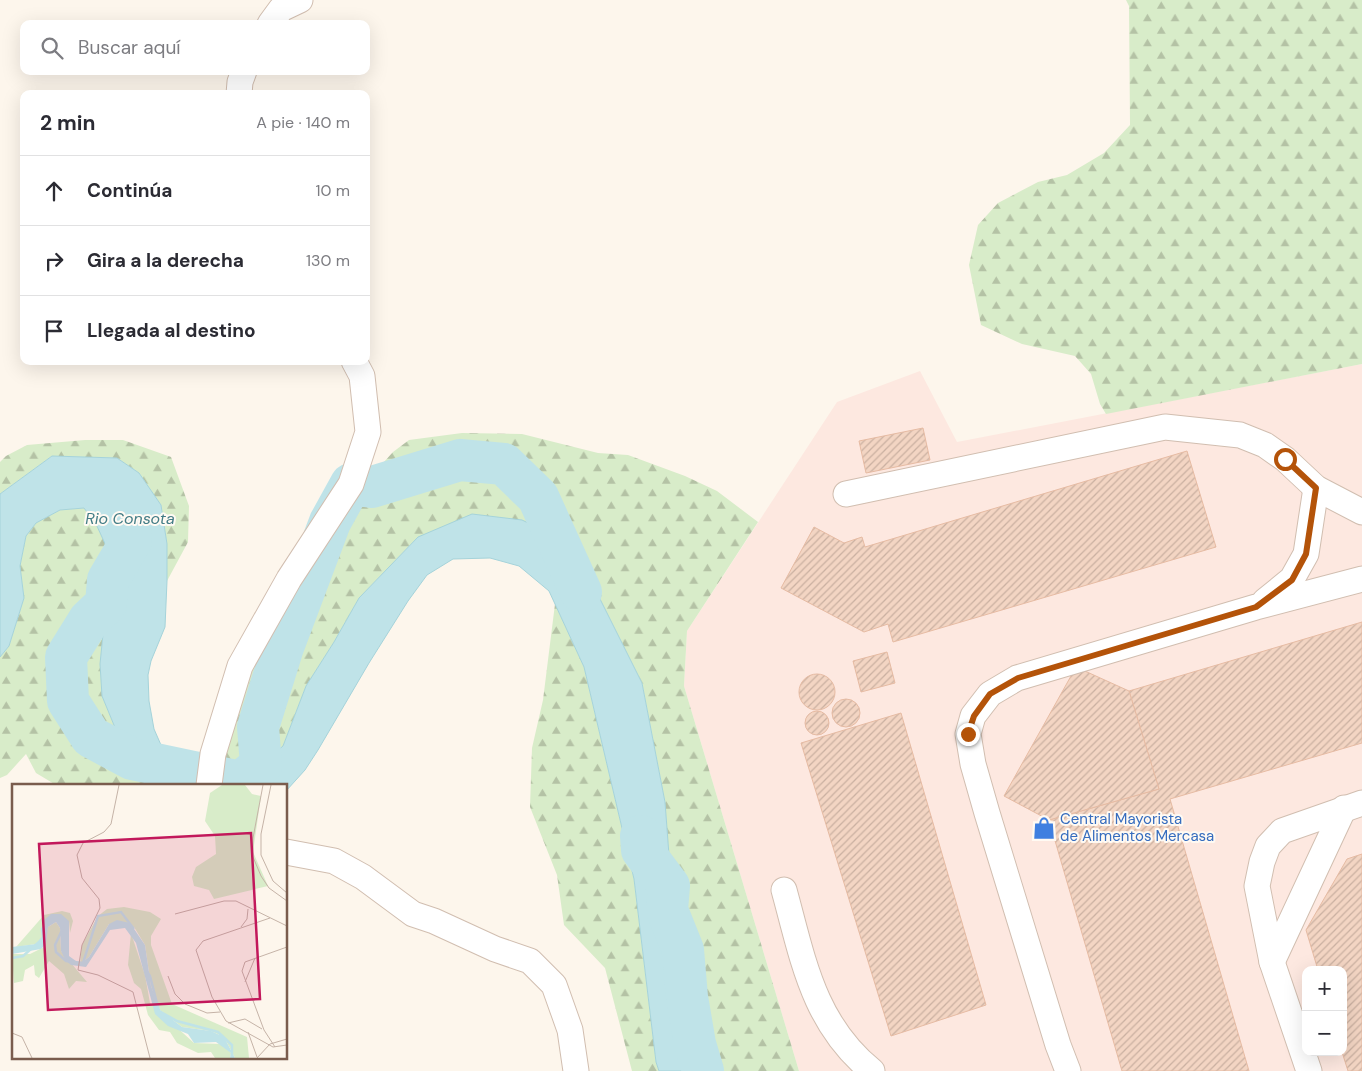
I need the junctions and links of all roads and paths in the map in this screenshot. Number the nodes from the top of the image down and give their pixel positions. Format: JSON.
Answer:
{"nodes":[{"id":1,"x":300,"y":0,"type":"edge"},
{"id":2,"x":273,"y":20,"type":"edge"},
{"id":3,"x":243,"y":75,"type":"edge"},
{"id":4,"x":239,"y":90,"type":"edge"},
{"id":5,"x":356,"y":365,"type":"edge"},
{"id":6,"x":1316,"y":488,"type":"junction"},
{"id":7,"x":846,"y":494,"type":"dead end"},
{"id":8,"x":1362,"y":512,"type":"edge"},
{"id":9,"x":1362,"y":579,"type":"edge"},
{"id":10,"x":1256,"y":607,"type":"junction"},
{"id":11,"x":208,"y":784,"type":"edge"},
{"id":12,"x":1353,"y":806,"type":"edge"},
{"id":13,"x":288,"y":852,"type":"edge"},
{"id":14,"x":784,"y":890,"type":"dead end"},
{"id":15,"x":1272,"y":962,"type":"junction"},
{"id":16,"x":576,"y":1071,"type":"edge"},
{"id":17,"x":872,"y":1071,"type":"edge"},
{"id":18,"x":1068,"y":1071,"type":"edge"},
{"id":19,"x":1309,"y":1071,"type":"edge"}],
"edges":[{"from":1,"to":2,"type":"street"},
{"from":3,"to":4,"type":"street"},
{"from":5,"to":11,"type":"street"},
{"from":6,"to":7,"type":"street"},
{"from":6,"to":8,"type":"street"},
{"from":6,"to":10,"type":"street"},
{"from":9,"to":10,"type":"street"},
{"from":10,"to":18,"type":"street"},
{"from":12,"to":15,"type":"street"},
{"from":12,"to":15,"type":"street"},
{"from":13,"to":16,"type":"street"},
{"from":14,"to":17,"type":"street"},
{"from":15,"to":19,"type":"street"}]}
